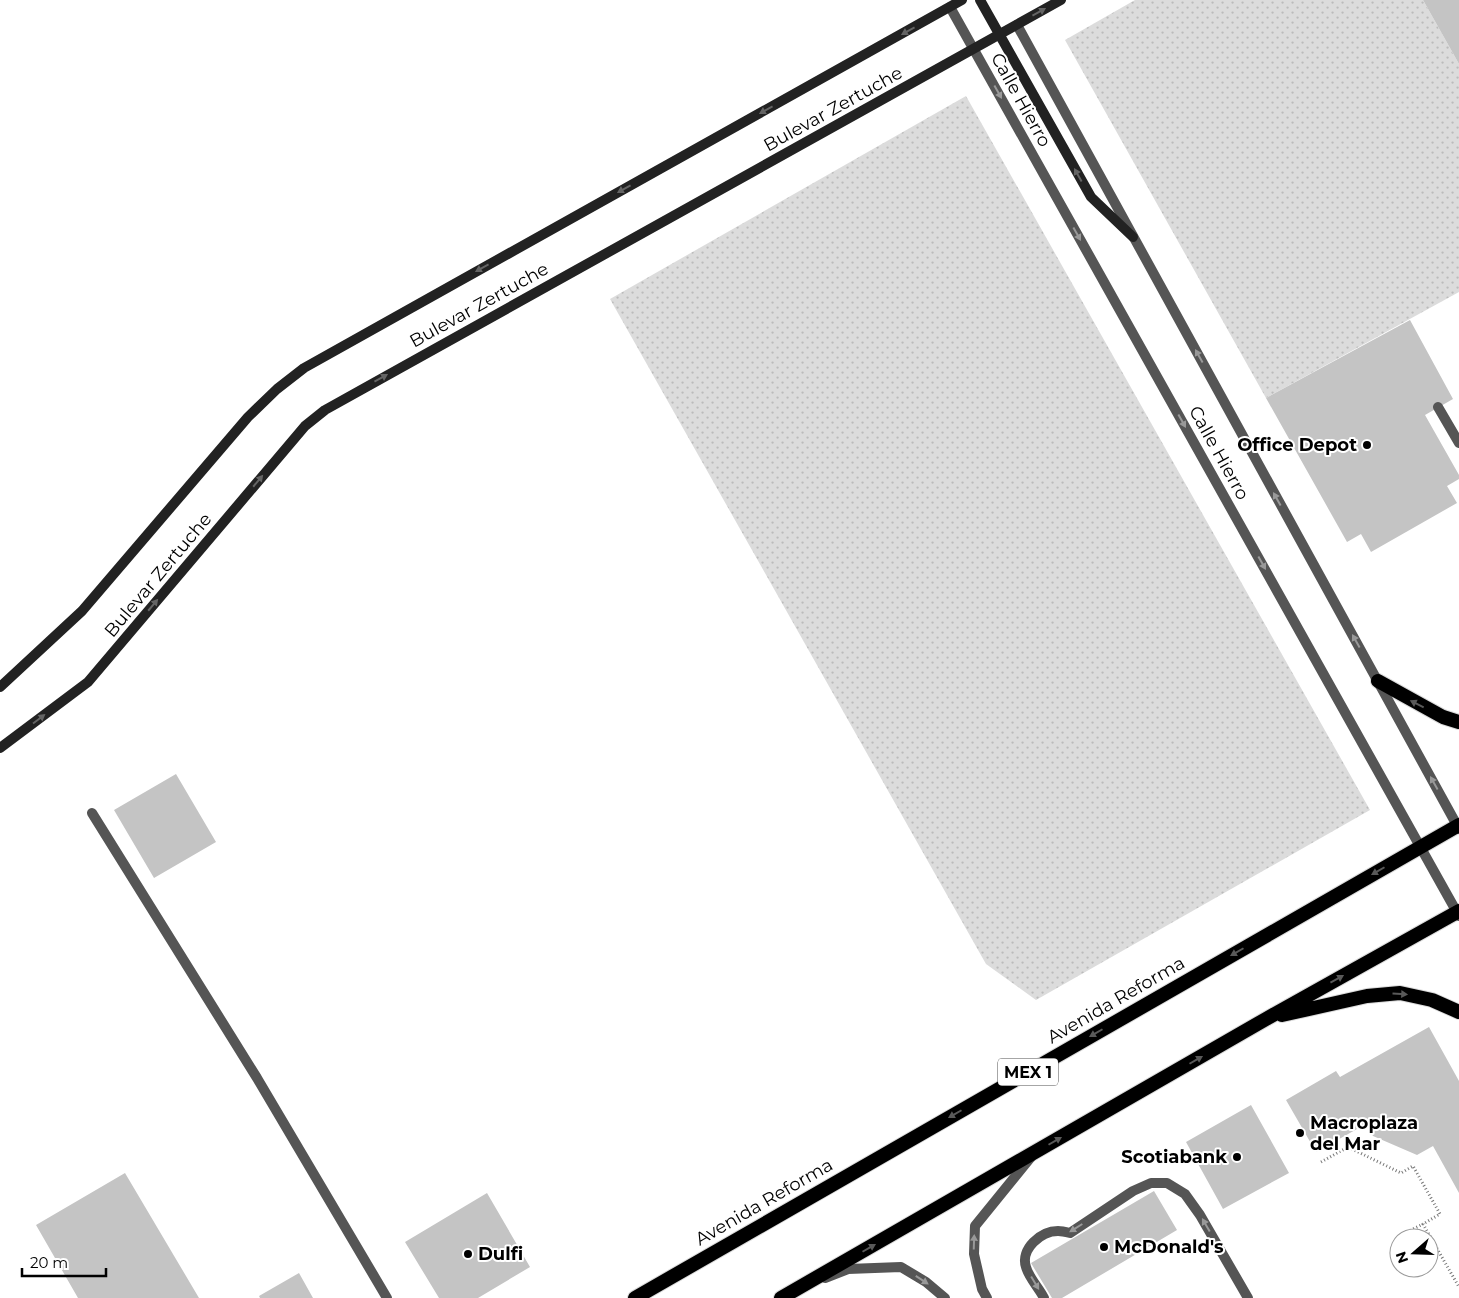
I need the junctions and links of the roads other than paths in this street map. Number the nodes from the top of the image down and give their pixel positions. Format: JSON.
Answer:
{"nodes":[{"id":1,"x":962,"y":0,"type":"edge"},
{"id":2,"x":980,"y":0,"type":"edge"},
{"id":3,"x":1061,"y":0,"type":"edge"},
{"id":4,"x":950,"y":7,"type":"junction"},
{"id":5,"x":1017,"y":25,"type":"junction"},
{"id":6,"x":1000,"y":34,"type":"junction"},
{"id":7,"x":974,"y":49,"type":"junction"},
{"id":8,"x":1133,"y":236,"type":"junction"},
{"id":9,"x":1438,"y":407,"type":"dead end"},
{"id":10,"x":1459,"y":443,"type":"edge"},
{"id":11,"x":1378,"y":681,"type":"junction"},
{"id":12,"x":0,"y":687,"type":"edge"},
{"id":13,"x":1459,"y":722,"type":"edge"},
{"id":14,"x":0,"y":748,"type":"edge"},
{"id":15,"x":92,"y":813,"type":"dead end"},
{"id":16,"x":1458,"y":827,"type":"edge"},
{"id":17,"x":1420,"y":847,"type":"junction"},
{"id":18,"x":1458,"y":913,"type":"edge"},
{"id":19,"x":1459,"y":1012,"type":"edge"},
{"id":20,"x":1266,"y":1019,"type":"junction"},
{"id":21,"x":1033,"y":1154,"type":"junction"},
{"id":22,"x":789,"y":1296,"type":"edge"},
{"id":23,"x":387,"y":1298,"type":"edge"},
{"id":24,"x":635,"y":1298,"type":"edge"},
{"id":25,"x":945,"y":1298,"type":"edge"},
{"id":26,"x":987,"y":1298,"type":"edge"},
{"id":27,"x":1044,"y":1298,"type":"edge"},
{"id":28,"x":1248,"y":1298,"type":"edge"}],
"edges":[{"from":1,"to":4,"type":"main road","name":"Bulevar Zertuche"},
{"from":2,"to":6,"type":"main road"},
{"from":5,"to":3,"type":"main road","name":"Bulevar Zertuche","one_way":true},
{"from":4,"to":7,"type":"street","name":"Calle Hierro"},
{"from":4,"to":12,"type":"main road","name":"Bulevar Zertuche","one_way":true},
{"from":5,"to":6,"type":"main road","name":"Bulevar Zertuche"},
{"from":5,"to":8,"type":"street","name":"Calle Hierro"},
{"from":6,"to":7,"type":"main road","name":"Bulevar Zertuche"},
{"from":8,"to":6,"type":"main road","one_way":true},
{"from":14,"to":7,"type":"main road","name":"Bulevar Zertuche","one_way":true},
{"from":7,"to":17,"type":"street","name":"Calle Hierro","one_way":true},
{"from":11,"to":8,"type":"street","name":"Calle Hierro","one_way":true},
{"from":9,"to":10,"type":"street"},
{"from":13,"to":11,"type":"highway","one_way":true},
{"from":16,"to":11,"type":"street","name":"Calle Hierro","one_way":true},
{"from":15,"to":23,"type":"street"},
{"from":16,"to":17,"type":"highway","name":"Avenida Reforma","number":"MEX 1"},
{"from":17,"to":18,"type":"street","name":"Calle Hierro"},
{"from":17,"to":24,"type":"highway","name":"Avenida Reforma","number":"MEX 1","one_way":true},
{"from":20,"to":18,"type":"highway","one_way":true},
{"from":20,"to":19,"type":"highway","one_way":true},
{"from":21,"to":20,"type":"highway","one_way":true},
{"from":22,"to":21,"type":"highway","one_way":true},
{"from":26,"to":21,"type":"street","one_way":true},
{"from":22,"to":25,"type":"street","one_way":true},
{"from":28,"to":27,"type":"street","one_way":true}]}
